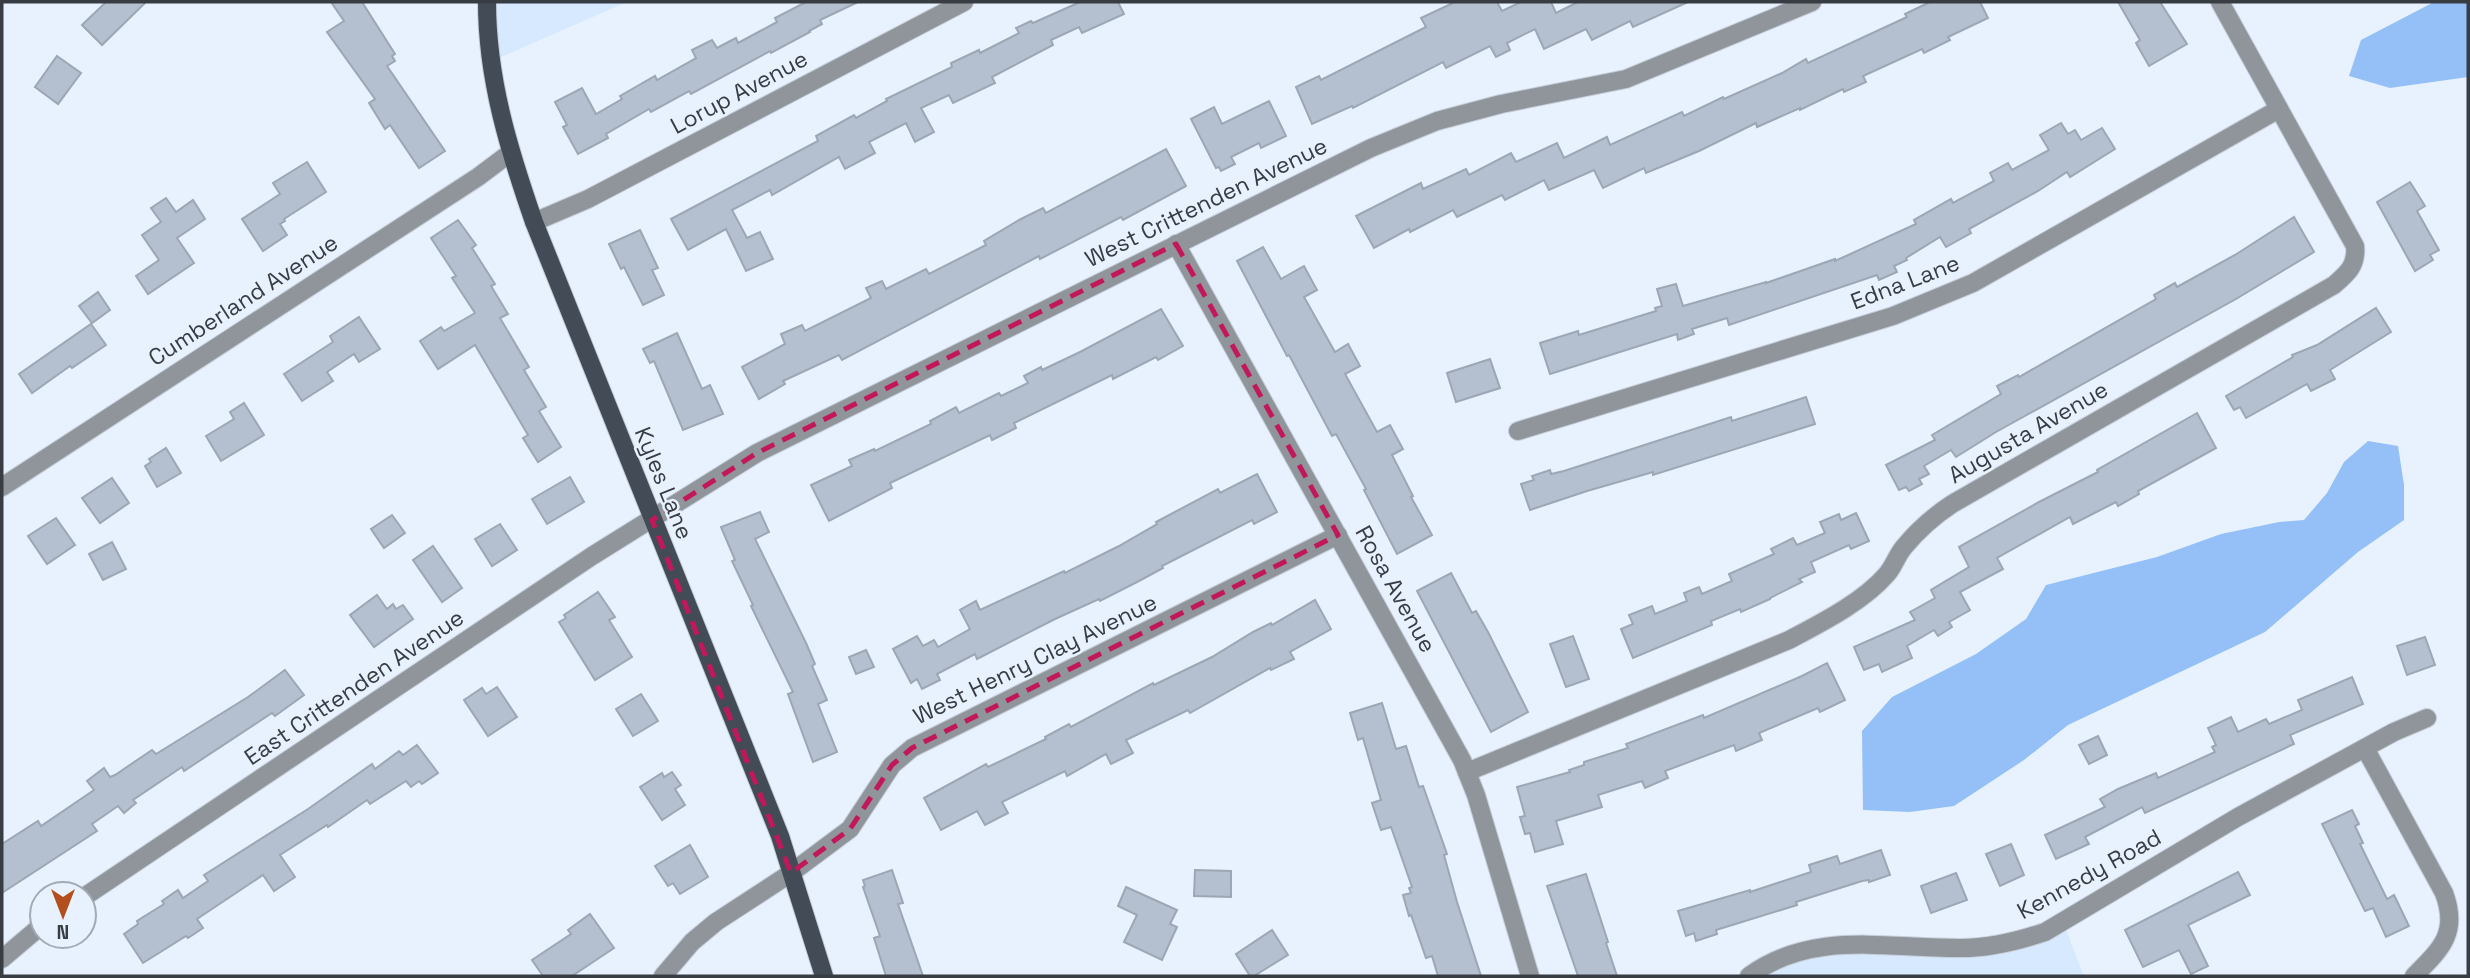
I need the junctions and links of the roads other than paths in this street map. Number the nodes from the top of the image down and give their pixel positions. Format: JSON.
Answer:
{"nodes":[{"id":1,"x":487,"y":2,"type":"edge"},
{"id":2,"x":964,"y":2,"type":"edge"},
{"id":3,"x":1812,"y":2,"type":"edge"},
{"id":4,"x":2220,"y":2,"type":"edge"},
{"id":5,"x":2279,"y":109,"type":"junction"},
{"id":6,"x":510,"y":153,"type":"junction"},
{"id":7,"x":534,"y":222,"type":"junction"},
{"id":8,"x":1177,"y":244,"type":"junction"},
{"id":9,"x":1518,"y":431,"type":"dead end"},
{"id":10,"x":2,"y":487,"type":"edge"},
{"id":11,"x":652,"y":520,"type":"junction"},
{"id":12,"x":1338,"y":535,"type":"junction"},
{"id":13,"x":2427,"y":718,"type":"dead end"},
{"id":14,"x":2365,"y":748,"type":"junction"},
{"id":15,"x":1466,"y":772,"type":"junction"},
{"id":16,"x":791,"y":873,"type":"junction"},
{"id":17,"x":98,"y":888,"type":"edge"},
{"id":18,"x":28,"y":937,"type":"edge"},
{"id":19,"x":2,"y":959,"type":"edge"},
{"id":20,"x":663,"y":976,"type":"edge"},
{"id":21,"x":824,"y":976,"type":"edge"},
{"id":22,"x":1530,"y":976,"type":"edge"},
{"id":23,"x":1749,"y":976,"type":"edge"},
{"id":24,"x":2414,"y":976,"type":"edge"}],
"edges":[{"from":1,"to":6,"type":"main road","name":"Kyles Lane"},
{"from":2,"to":7,"type":"street","name":"Lorup Avenue"},
{"from":3,"to":8,"type":"street","name":"West Crittenden Avenue"},
{"from":4,"to":5,"type":"street","name":"Augusta Avenue"},
{"from":5,"to":9,"type":"street","name":"Edna Lane"},
{"from":5,"to":15,"type":"street","name":"Augusta Avenue"},
{"from":6,"to":7,"type":"main road","name":"Kyles Lane"},
{"from":6,"to":10,"type":"street","name":"Cumberland Avenue"},
{"from":7,"to":11,"type":"main road","name":"Kyles Lane"},
{"from":8,"to":11,"type":"street","name":"West Crittenden Avenue"},
{"from":8,"to":12,"type":"street","name":"Rosa Avenue"},
{"from":11,"to":16,"type":"main road","name":"Kyles Lane"},
{"from":11,"to":17,"type":"street","name":"East Crittenden Avenue"},
{"from":12,"to":15,"type":"street","name":"Rosa Avenue"},
{"from":12,"to":16,"type":"street","name":"West Henry Clay Avenue"},
{"from":13,"to":14,"type":"street","name":"Kennedy Road"},
{"from":14,"to":23,"type":"street","name":"Kennedy Road"},
{"from":14,"to":24,"type":"street"},
{"from":15,"to":22,"type":"street","name":"Rosa Avenue"},
{"from":16,"to":20,"type":"street","name":"West Henry Clay Avenue"},
{"from":16,"to":21,"type":"main road","name":"Kyles Lane"},
{"from":18,"to":19,"type":"street"}]}
